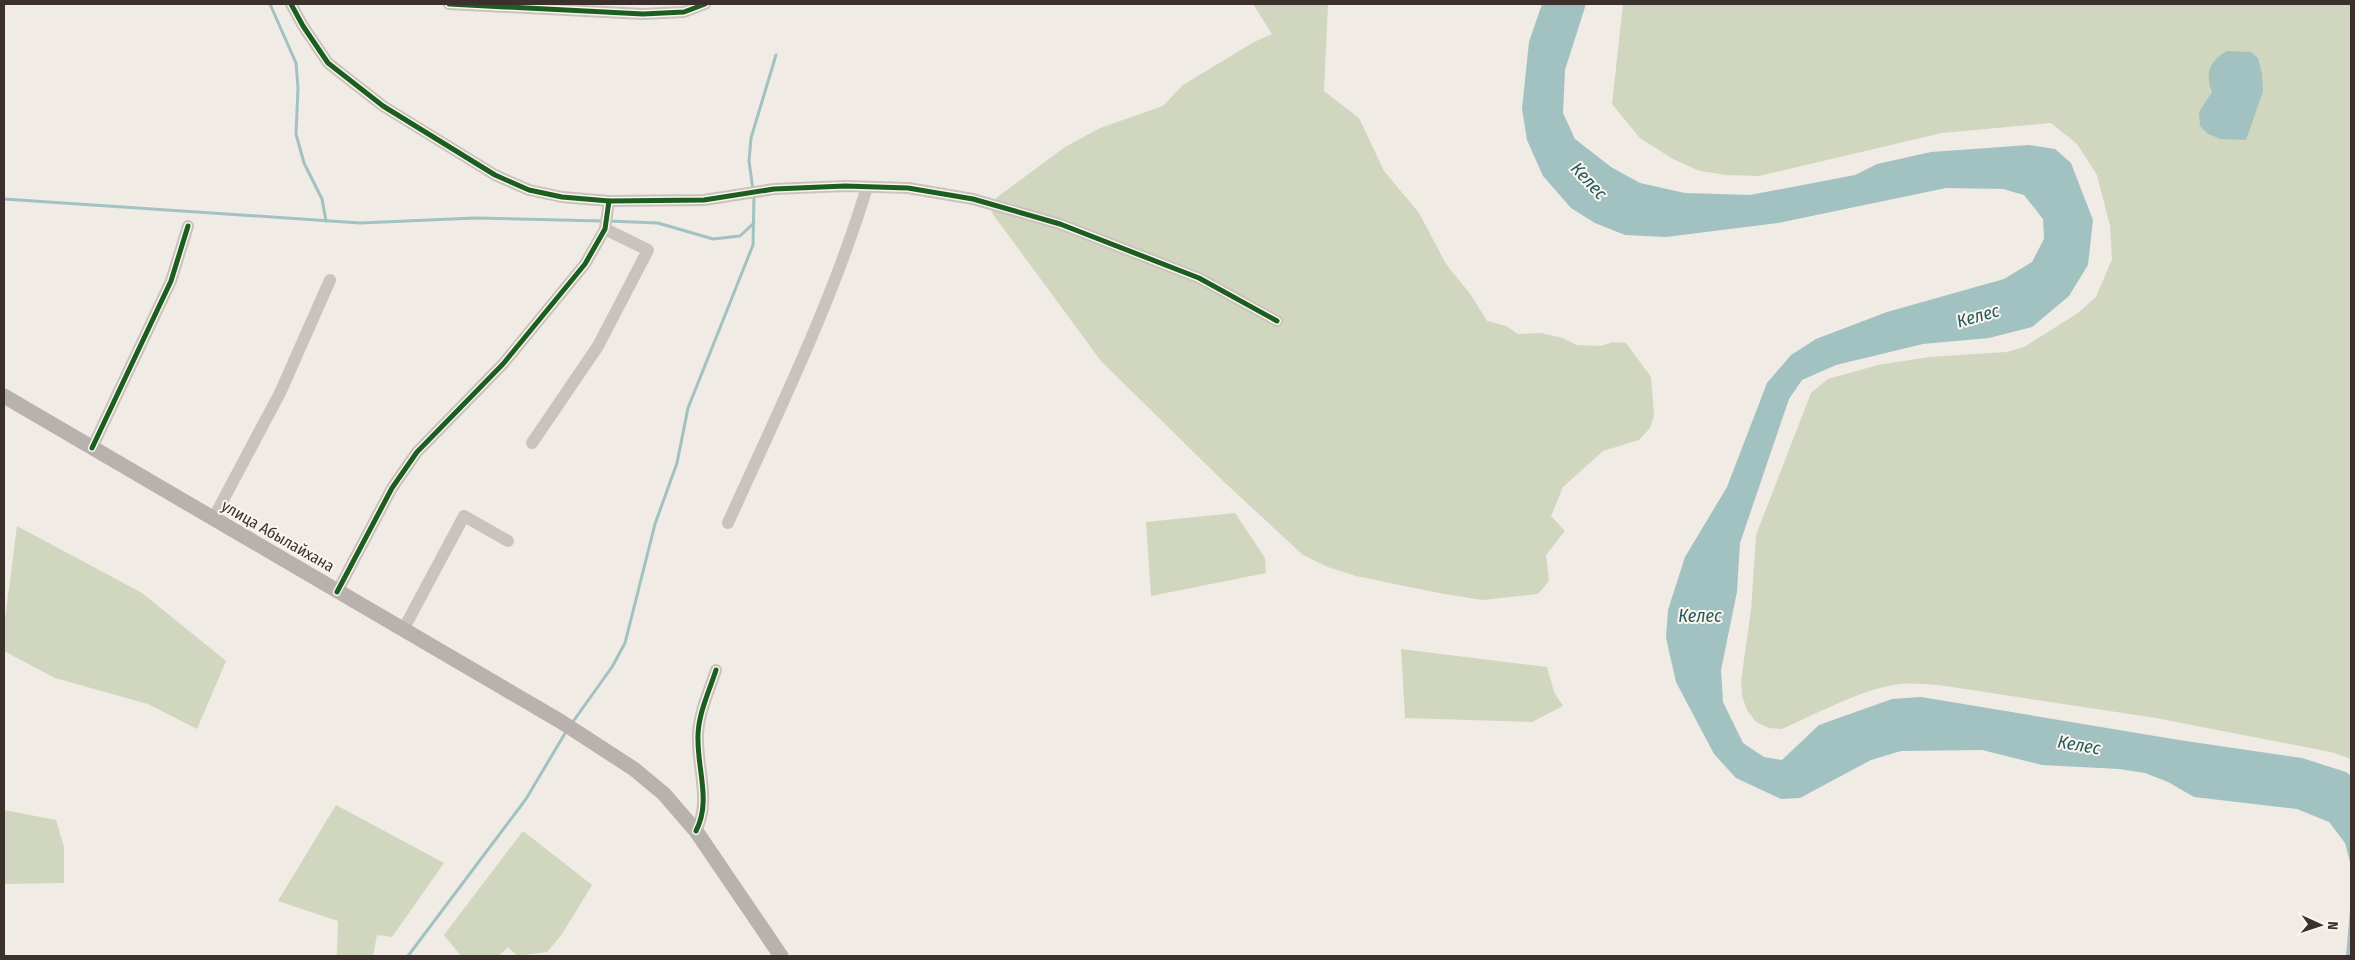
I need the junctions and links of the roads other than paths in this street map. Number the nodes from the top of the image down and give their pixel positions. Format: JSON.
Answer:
{"nodes":[{"id":1,"x":291,"y":4,"type":"edge"},
{"id":2,"x":449,"y":4,"type":"edge"},
{"id":3,"x":705,"y":4,"type":"edge"},
{"id":4,"x":867,"y":187,"type":"junction"},
{"id":5,"x":609,"y":201,"type":"junction"},
{"id":6,"x":188,"y":226,"type":"dead end"},
{"id":7,"x":605,"y":230,"type":"junction"},
{"id":8,"x":330,"y":280,"type":"dead end"},
{"id":9,"x":1277,"y":321,"type":"dead end"},
{"id":10,"x":4,"y":396,"type":"edge"},
{"id":11,"x":532,"y":443,"type":"dead end"},
{"id":12,"x":92,"y":448,"type":"junction"},
{"id":13,"x":213,"y":518,"type":"junction"},
{"id":14,"x":728,"y":522,"type":"dead end"},
{"id":15,"x":508,"y":541,"type":"dead end"},
{"id":16,"x":338,"y":592,"type":"junction"},
{"id":17,"x":403,"y":630,"type":"junction"},
{"id":18,"x":716,"y":670,"type":"dead end"},
{"id":19,"x":696,"y":831,"type":"junction"},
{"id":20,"x":781,"y":956,"type":"edge"}],
"edges":[{"from":1,"to":5,"type":"street"},
{"from":2,"to":3,"type":"street"},
{"from":4,"to":5,"type":"street"},
{"from":4,"to":9,"type":"street"},
{"from":4,"to":14,"type":"street"},
{"from":5,"to":7,"type":"street"},
{"from":6,"to":12,"type":"street"},
{"from":7,"to":11,"type":"street"},
{"from":7,"to":16,"type":"street"},
{"from":8,"to":13,"type":"street"},
{"from":10,"to":12,"type":"main road","name":"улица Абылайхана"},
{"from":12,"to":13,"type":"main road","name":"улица Абылайхана"},
{"from":13,"to":16,"type":"main road","name":"улица Абылайхана"},
{"from":15,"to":17,"type":"street"},
{"from":16,"to":17,"type":"main road","name":"улица Абылайхана"},
{"from":17,"to":19,"type":"main road","name":"улица Абылайхана"},
{"from":18,"to":19,"type":"street"},
{"from":19,"to":20,"type":"main road","name":"улица Абылайхана"}]}
